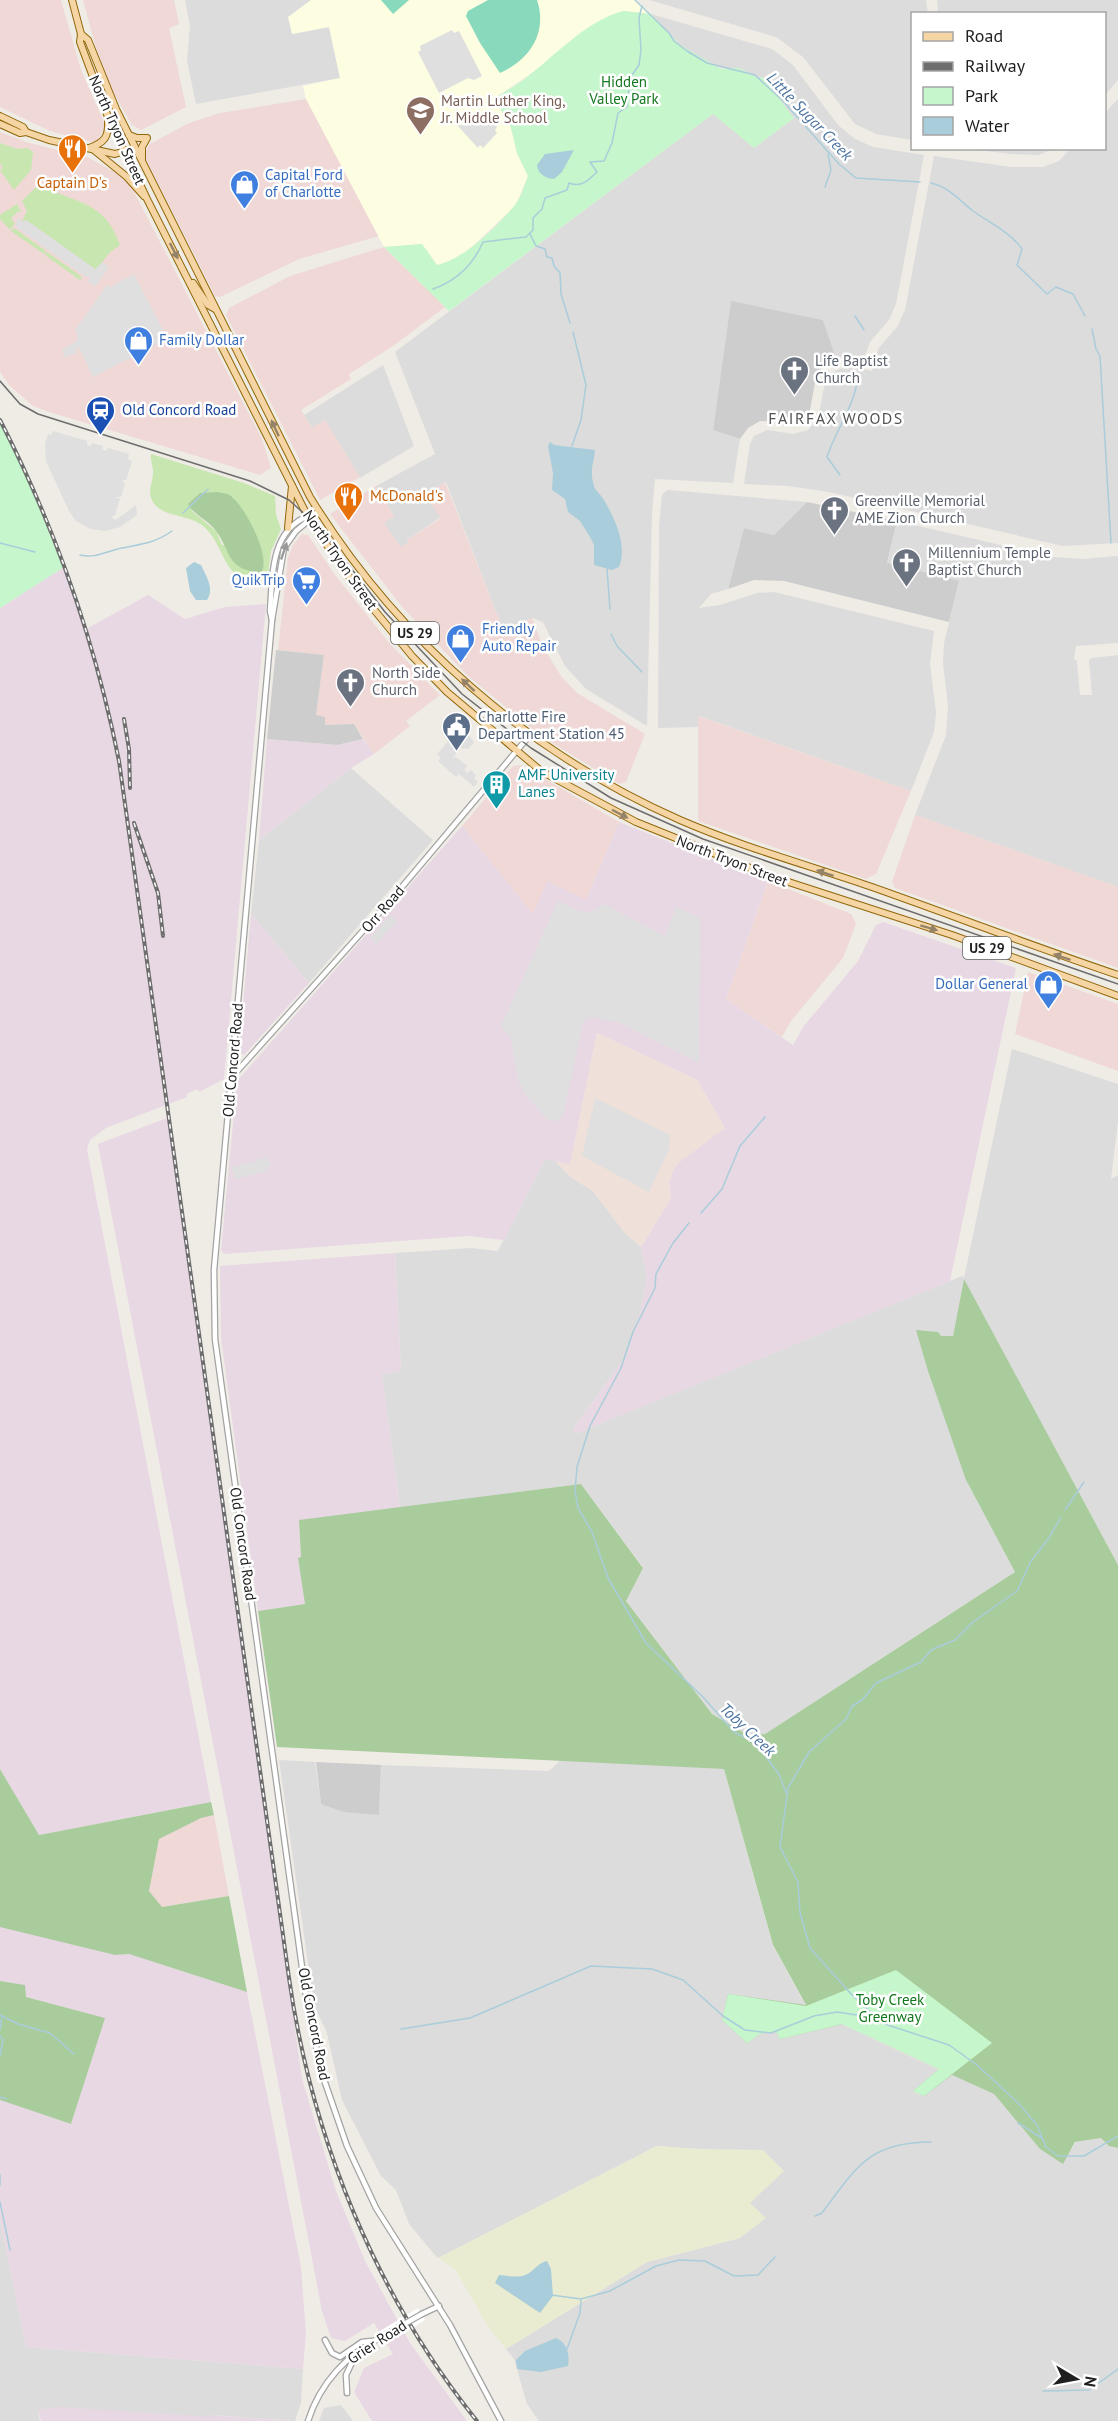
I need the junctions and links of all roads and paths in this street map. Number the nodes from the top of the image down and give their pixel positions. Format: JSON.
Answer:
{"nodes":[{"id":1,"x":72,"y":0,"type":"edge"},
{"id":2,"x":81,"y":34,"type":"junction"},
{"id":3,"x":0,"y":116,"type":"edge"},
{"id":4,"x":108,"y":117,"type":"junction"},
{"id":5,"x":0,"y":124,"type":"edge"},
{"id":6,"x":26,"y":132,"type":"junction"},
{"id":7,"x":128,"y":134,"type":"junction"},
{"id":8,"x":135,"y":148,"type":"junction"},
{"id":9,"x":91,"y":149,"type":"junction"},
{"id":10,"x":124,"y":152,"type":"junction"},
{"id":11,"x":143,"y":163,"type":"junction"},
{"id":12,"x":147,"y":199,"type":"junction"},
{"id":13,"x":184,"y":270,"type":"junction"},
{"id":14,"x":216,"y":309,"type":"junction"},
{"id":15,"x":293,"y":483,"type":"junction"},
{"id":16,"x":319,"y":512,"type":"junction"},
{"id":17,"x":309,"y":518,"type":"junction"},
{"id":18,"x":288,"y":528,"type":"junction"},
{"id":19,"x":272,"y":620,"type":"junction"},
{"id":20,"x":530,"y":735,"type":"junction"},
{"id":21,"x":517,"y":751,"type":"junction"},
{"id":22,"x":1118,"y":975,"type":"edge"},
{"id":23,"x":1118,"y":996,"type":"edge"},
{"id":24,"x":231,"y":1078,"type":"junction"},
{"id":25,"x":439,"y":2306,"type":"junction"},
{"id":26,"x":325,"y":2340,"type":"dead end"},
{"id":27,"x":374,"y":2341,"type":"junction"},
{"id":28,"x":355,"y":2354,"type":"junction"},
{"id":29,"x":347,"y":2393,"type":"dead end"},
{"id":30,"x":308,"y":2421,"type":"edge"},
{"id":31,"x":501,"y":2421,"type":"edge"}],
"edges":[{"from":1,"to":2,"type":"main road","name":"North Tryon Street","number":"US 29"},
{"from":2,"to":4,"type":"main road","name":"North Tryon Street","number":"US 29"},
{"from":2,"to":7,"type":"main road","name":"North Tryon Street","number":"US 29"},
{"from":3,"to":6,"type":"main road"},
{"from":4,"to":9,"type":"main road"},
{"from":4,"to":10,"type":"main road","name":"North Tryon Street","number":"US 29"},
{"from":5,"to":6,"type":"main road"},
{"from":6,"to":9,"type":"main road"},
{"from":7,"to":8,"type":"main road","name":"North Tryon Street","number":"US 29"},
{"from":7,"to":11,"type":"main road"},
{"from":8,"to":10,"type":"main road"},
{"from":8,"to":11,"type":"main road","name":"North Tryon Street","number":"US 29"},
{"from":9,"to":10,"type":"main road"},
{"from":9,"to":12,"type":"main road"},
{"from":10,"to":12,"type":"main road","name":"North Tryon Street","number":"US 29"},
{"from":11,"to":14,"type":"main road","name":"North Tryon Street","number":"US 29"},
{"from":12,"to":13,"type":"main road","name":"North Tryon Street","number":"US 29","one_way":true},
{"from":13,"to":14,"type":"main road"},
{"from":13,"to":15,"type":"main road","name":"North Tryon Street","number":"US 29"},
{"from":16,"to":14,"type":"main road","name":"North Tryon Street","number":"US 29","one_way":true},
{"from":15,"to":17,"type":"main road","name":"North Tryon Street","number":"US 29"},
{"from":15,"to":18,"type":"main road"},
{"from":16,"to":17,"type":"street","name":"Old Concord Road"},
{"from":20,"to":16,"type":"main road","name":"North Tryon Street","number":"US 29","one_way":true},
{"from":17,"to":18,"type":"street","name":"Old Concord Road"},
{"from":19,"to":17,"type":"street","name":"Old Concord Road","one_way":true},
{"from":17,"to":21,"type":"main road","name":"North Tryon Street","number":"US 29"},
{"from":18,"to":19,"type":"street","name":"Old Concord Road"},
{"from":19,"to":24,"type":"street","name":"Old Concord Road"},
{"from":20,"to":21,"type":"street","name":"Orr Road"},
{"from":22,"to":20,"type":"main road","name":"North Tryon Street","number":"US 29","one_way":true},
{"from":21,"to":23,"type":"main road","name":"North Tryon Street","number":"US 29","one_way":true},
{"from":21,"to":24,"type":"street","name":"Orr Road"},
{"from":24,"to":25,"type":"street","name":"Old Concord Road"},
{"from":25,"to":27,"type":"street","name":"Grier Road","bridge":true},
{"from":25,"to":31,"type":"street","name":"Old Concord Road"},
{"from":26,"to":27,"type":"street"},
{"from":27,"to":28,"type":"street","name":"Grier Road"},
{"from":28,"to":29,"type":"street"},
{"from":28,"to":30,"type":"street","name":"Grier Road"}]}
